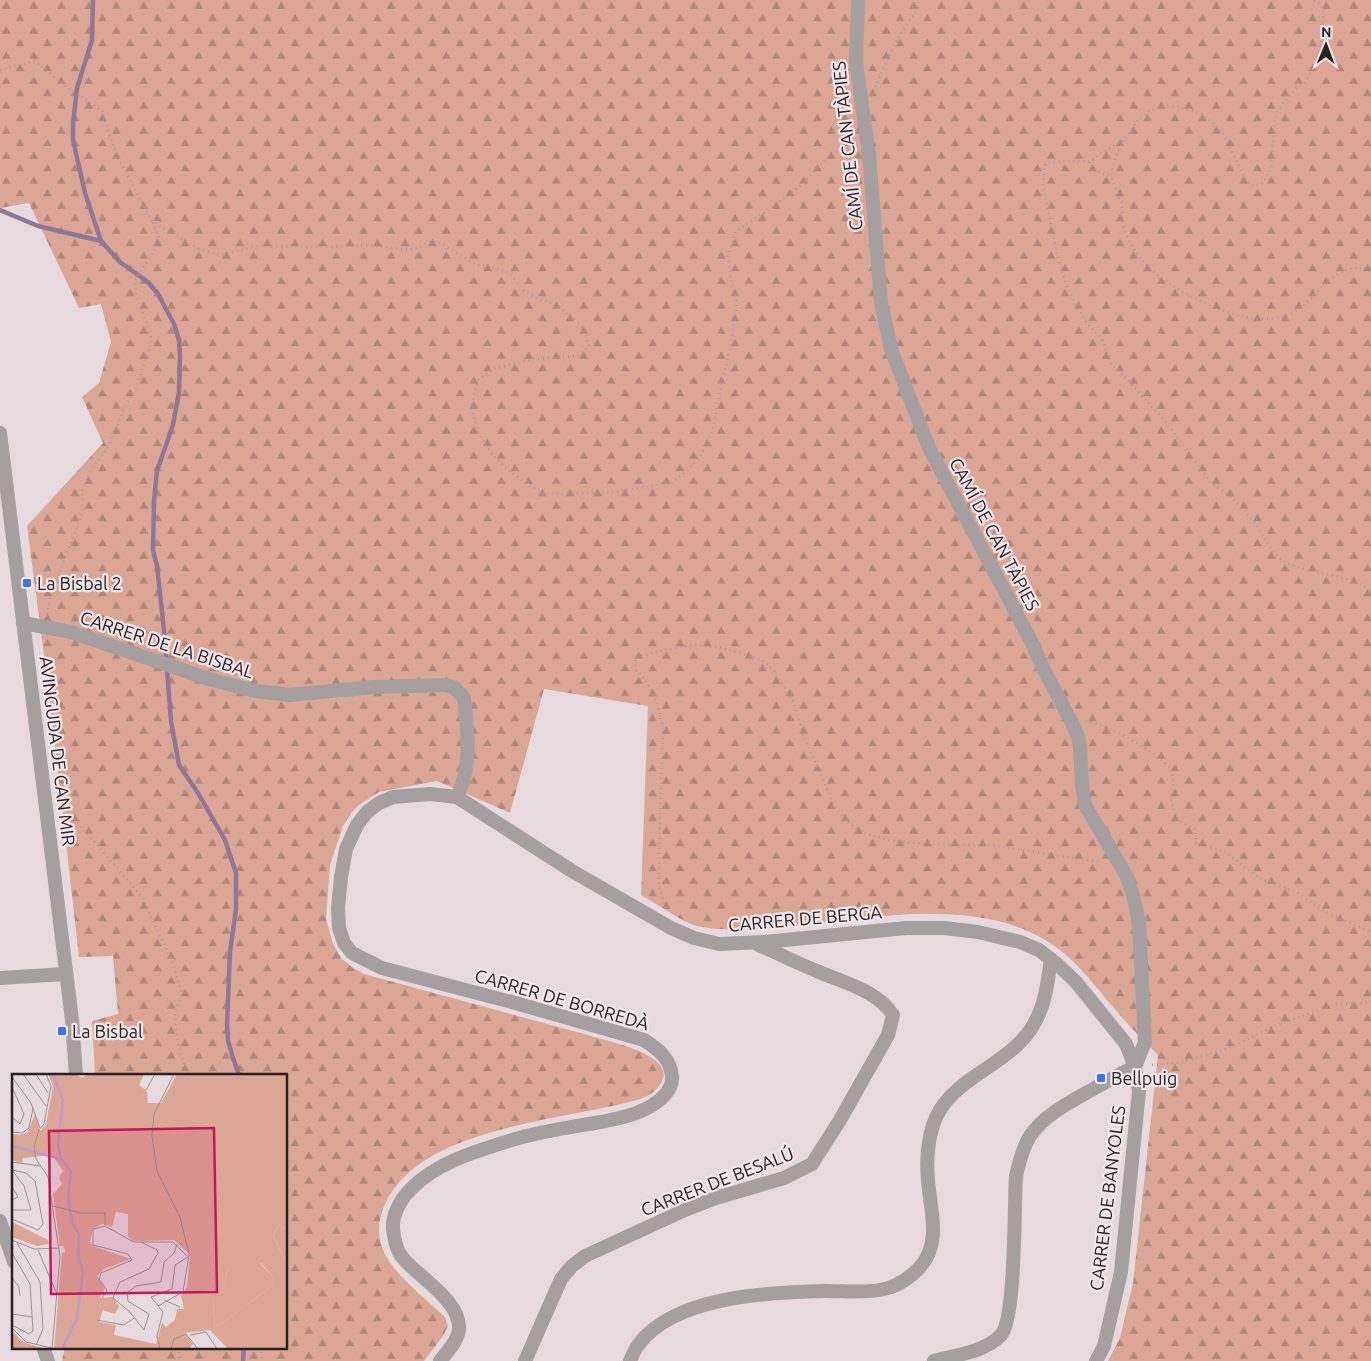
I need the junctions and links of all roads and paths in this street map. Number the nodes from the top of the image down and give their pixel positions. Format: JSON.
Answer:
{"nodes":[{"id":1,"x":858,"y":0,"type":"edge"},
{"id":2,"x":918,"y":0,"type":"edge"},
{"id":3,"x":1314,"y":0,"type":"edge"},
{"id":4,"x":0,"y":70,"type":"edge"},
{"id":5,"x":873,"y":94,"type":"dead end"},
{"id":6,"x":867,"y":133,"type":"junction"},
{"id":7,"x":1125,"y":140,"type":"junction"},
{"id":8,"x":1090,"y":162,"type":"junction"},
{"id":9,"x":1112,"y":176,"type":"junction"},
{"id":10,"x":152,"y":221,"type":"junction"},
{"id":11,"x":1371,"y":270,"type":"edge"},
{"id":12,"x":0,"y":433,"type":"edge"},
{"id":13,"x":1371,"y":592,"type":"edge"},
{"id":14,"x":23,"y":623,"type":"junction"},
{"id":15,"x":44,"y":627,"type":"junction"},
{"id":16,"x":1070,"y":717,"type":"junction"},
{"id":17,"x":44,"y":793,"type":"junction"},
{"id":18,"x":457,"y":797,"type":"junction"},
{"id":19,"x":1121,"y":866,"type":"junction"},
{"id":20,"x":671,"y":928,"type":"junction"},
{"id":21,"x":1371,"y":932,"type":"edge"},
{"id":22,"x":755,"y":942,"type":"junction"},
{"id":23,"x":1051,"y":960,"type":"junction"},
{"id":24,"x":66,"y":974,"type":"junction"},
{"id":25,"x":0,"y":978,"type":"edge"},
{"id":26,"x":1371,"y":1001,"type":"edge"},
{"id":27,"x":1136,"y":1067,"type":"junction"},
{"id":28,"x":76,"y":1074,"type":"edge"},
{"id":29,"x":188,"y":1074,"type":"edge"},
{"id":30,"x":0,"y":1221,"type":"edge"},
{"id":31,"x":12,"y":1256,"type":"edge"},
{"id":32,"x":43,"y":1348,"type":"edge"},
{"id":33,"x":51,"y":1348,"type":"edge"},
{"id":34,"x":178,"y":1348,"type":"edge"},
{"id":35,"x":261,"y":1348,"type":"edge"},
{"id":36,"x":48,"y":1361,"type":"edge"},
{"id":37,"x":180,"y":1361,"type":"edge"},
{"id":38,"x":262,"y":1361,"type":"edge"},
{"id":39,"x":440,"y":1361,"type":"edge"},
{"id":40,"x":525,"y":1361,"type":"edge"},
{"id":41,"x":630,"y":1361,"type":"edge"},
{"id":42,"x":934,"y":1361,"type":"edge"},
{"id":43,"x":1096,"y":1361,"type":"edge"}],
"edges":[{"from":1,"to":6,"type":"street","name":"CAMÍ DE CAN TÀPIES"},
{"from":2,"to":5,"type":"path"},
{"from":3,"to":7,"type":"path"},
{"from":4,"to":10,"type":"path"},
{"from":6,"to":10,"type":"path"},
{"from":6,"to":16,"type":"street","name":"CAMÍ DE CAN TÀPIES"},
{"from":7,"to":8,"type":"path"},
{"from":7,"to":9,"type":"path"},
{"from":8,"to":9,"type":"path"},
{"from":8,"to":13,"type":"path"},
{"from":9,"to":11,"type":"path"},
{"from":10,"to":15,"type":"path"},
{"from":12,"to":14,"type":"street","name":"AVINGUDA DE CAN MIR"},
{"from":14,"to":15,"type":"street","name":"CARRER DE LA BISBAL"},
{"from":14,"to":17,"type":"street","name":"AVINGUDA DE CAN MIR"},
{"from":15,"to":18,"type":"street","name":"CARRER DE LA BISBAL"},
{"from":16,"to":19,"type":"street","name":"CAMÍ DE CAN TÀPIES"},
{"from":16,"to":21,"type":"path"},
{"from":17,"to":24,"type":"street","name":"AVINGUDA DE CAN MIR"},
{"from":17,"to":29,"type":"path"},
{"from":18,"to":20,"type":"street","name":"CARRER DE BERGA"},
{"from":18,"to":39,"type":"street","name":"CARRER DE BORREDÀ"},
{"from":19,"to":20,"type":"path"},
{"from":19,"to":27,"type":"street","name":"CAMÍ DE CAN TÀPIES"},
{"from":20,"to":22,"type":"street","name":"CARRER DE BERGA"},
{"from":22,"to":23,"type":"street","name":"CARRER DE BERGA"},
{"from":22,"to":40,"type":"street","name":"CARRER DE BESALÚ"},
{"from":23,"to":27,"type":"street","name":"CARRER DE BERGA"},
{"from":23,"to":41,"type":"street"},
{"from":24,"to":25,"type":"street"},
{"from":24,"to":28,"type":"street","name":"AVINGUDA DE CAN MIR"},
{"from":26,"to":27,"type":"path"},
{"from":27,"to":42,"type":"street"},
{"from":27,"to":43,"type":"street","name":"CARRER DE BANYOLES"},
{"from":30,"to":31,"type":"street"},
{"from":32,"to":36,"type":"street"},
{"from":33,"to":36,"type":"street"},
{"from":34,"to":37,"type":"path"},
{"from":35,"to":38,"type":"path"}]}
